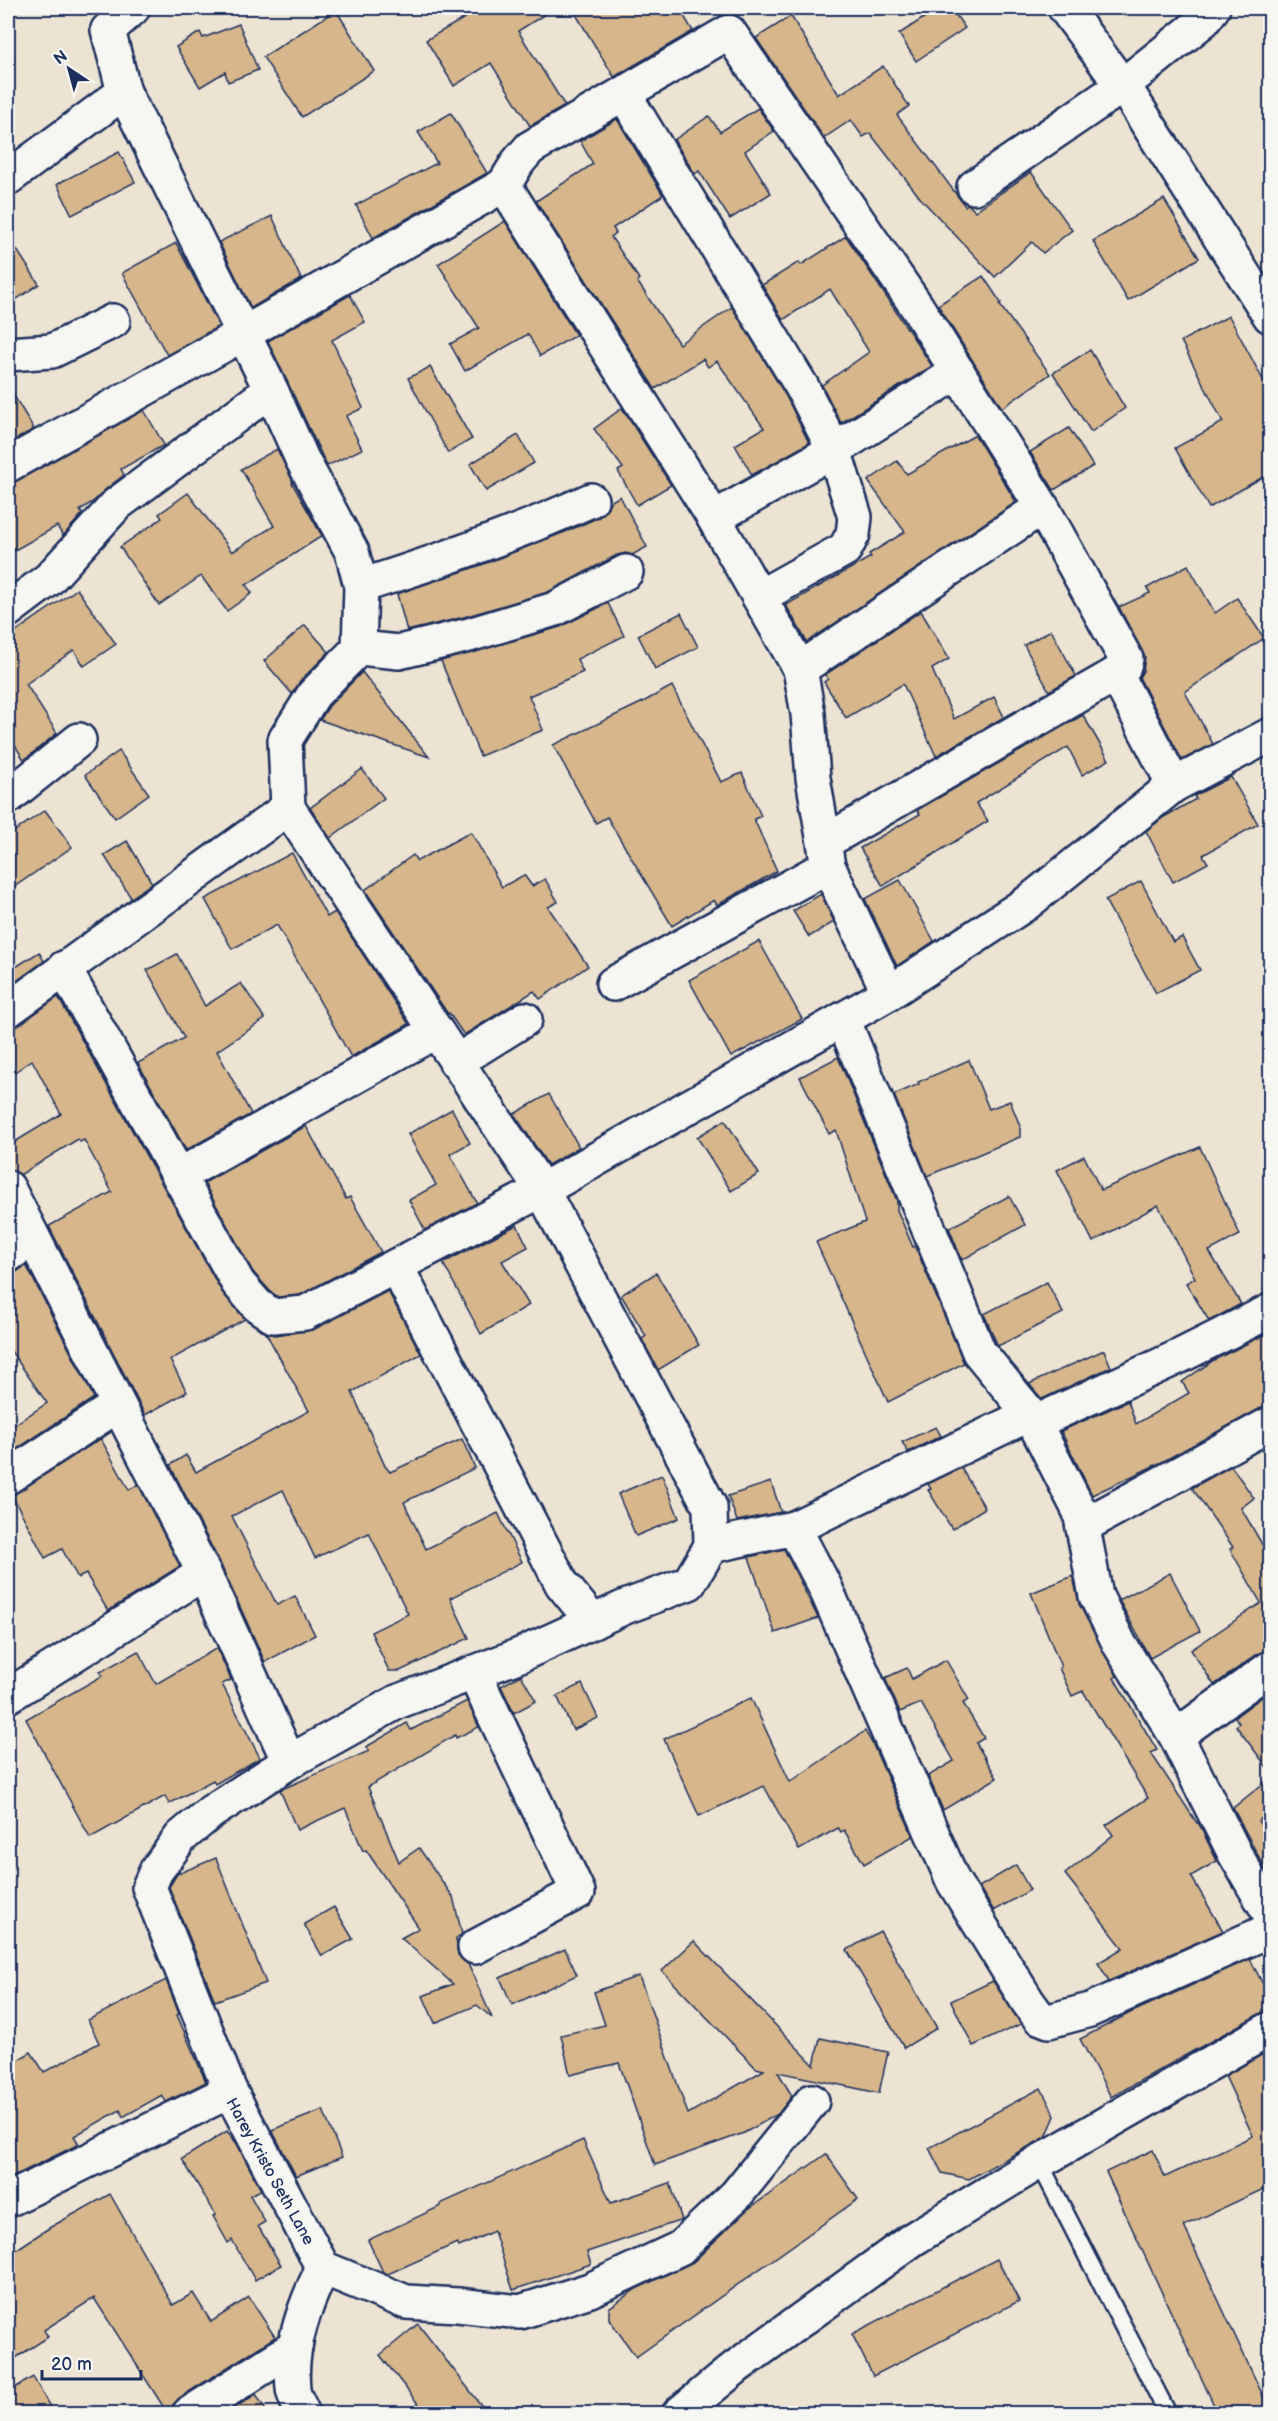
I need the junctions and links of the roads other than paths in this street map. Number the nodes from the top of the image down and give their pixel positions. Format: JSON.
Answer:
{"nodes":[{"id":1,"x":133,"y":8,"type":"edge"},
{"id":2,"x":1213,"y":8,"type":"edge"},
{"id":3,"x":1070,"y":9,"type":"edge"},
{"id":4,"x":1122,"y":86,"type":"junction"},
{"id":5,"x":124,"y":92,"type":"junction"},
{"id":6,"x":624,"y":94,"type":"junction"},
{"id":7,"x":8,"y":178,"type":"edge"},
{"id":8,"x":504,"y":185,"type":"junction"},
{"id":9,"x":974,"y":187,"type":"dead end"},
{"id":10,"x":1270,"y":316,"type":"edge"},
{"id":11,"x":113,"y":321,"type":"dead end"},
{"id":12,"x":243,"y":334,"type":"junction"},
{"id":13,"x":8,"y":354,"type":"edge"},
{"id":14,"x":958,"y":372,"type":"junction"},
{"id":15,"x":271,"y":390,"type":"junction"},
{"id":16,"x":834,"y":450,"type":"junction"},
{"id":17,"x":8,"y":465,"type":"edge"},
{"id":18,"x":591,"y":500,"type":"dead end"},
{"id":19,"x":1042,"y":507,"type":"junction"},
{"id":20,"x":714,"y":518,"type":"junction"},
{"id":21,"x":626,"y":572,"type":"dead end"},
{"id":22,"x":361,"y":586,"type":"junction"},
{"id":23,"x":759,"y":597,"type":"junction"},
{"id":24,"x":8,"y":610,"type":"edge"},
{"id":25,"x":359,"y":648,"type":"junction"},
{"id":26,"x":800,"y":669,"type":"junction"},
{"id":27,"x":1116,"y":674,"type":"junction"},
{"id":28,"x":1270,"y":735,"type":"edge"},
{"id":29,"x":79,"y":740,"type":"dead end"},
{"id":30,"x":1174,"y":785,"type":"junction"},
{"id":31,"x":8,"y":797,"type":"edge"},
{"id":32,"x":288,"y":808,"type":"junction"},
{"id":33,"x":826,"y":854,"type":"junction"},
{"id":34,"x":64,"y":968,"type":"junction"},
{"id":35,"x":613,"y":984,"type":"dead end"},
{"id":36,"x":889,"y":993,"type":"junction"},
{"id":37,"x":8,"y":1010,"type":"edge"},
{"id":38,"x":525,"y":1019,"type":"dead end"},
{"id":39,"x":843,"y":1019,"type":"junction"},
{"id":40,"x":436,"y":1031,"type":"junction"},
{"id":41,"x":456,"y":1062,"type":"junction"},
{"id":42,"x":180,"y":1175,"type":"junction"},
{"id":43,"x":8,"y":1188,"type":"edge"},
{"id":44,"x":542,"y":1190,"type":"junction"},
{"id":45,"x":20,"y":1247,"type":"edge"},
{"id":46,"x":396,"y":1266,"type":"junction"},
{"id":47,"x":1270,"y":1311,"type":"edge"},
{"id":48,"x":118,"y":1405,"type":"junction"},
{"id":49,"x":1032,"y":1418,"type":"junction"},
{"id":50,"x":1270,"y":1424,"type":"edge"},
{"id":51,"x":8,"y":1477,"type":"edge"},
{"id":52,"x":1083,"y":1526,"type":"junction"},
{"id":53,"x":794,"y":1528,"type":"junction"},
{"id":54,"x":711,"y":1546,"type":"junction"},
{"id":55,"x":204,"y":1573,"type":"junction"},
{"id":56,"x":593,"y":1622,"type":"junction"},
{"id":57,"x":1270,"y":1668,"type":"edge"},
{"id":58,"x":474,"y":1673,"type":"junction"},
{"id":59,"x":8,"y":1696,"type":"edge"},
{"id":60,"x":1176,"y":1736,"type":"junction"},
{"id":61,"x":289,"y":1762,"type":"junction"},
{"id":62,"x":1270,"y":1914,"type":"edge"},
{"id":63,"x":1270,"y":1930,"type":"edge"},
{"id":64,"x":475,"y":1947,"type":"dead end"},
{"id":65,"x":1270,"y":2029,"type":"edge"},
{"id":66,"x":230,"y":2091,"type":"junction"},
{"id":67,"x":812,"y":2101,"type":"dead end"},
{"id":68,"x":1039,"y":2162,"type":"junction"},
{"id":69,"x":8,"y":2200,"type":"edge"},
{"id":70,"x":323,"y":2268,"type":"junction"},
{"id":71,"x":296,"y":2347,"type":"junction"},
{"id":72,"x":189,"y":2414,"type":"edge"},
{"id":73,"x":303,"y":2414,"type":"edge"},
{"id":74,"x":679,"y":2414,"type":"edge"},
{"id":75,"x":1168,"y":2414,"type":"edge"}],
"edges":[{"from":1,"to":5,"type":"street"},
{"from":2,"to":4,"type":"street"},
{"from":3,"to":4,"type":"street"},
{"from":4,"to":9,"type":"street"},
{"from":4,"to":10,"type":"street"},
{"from":5,"to":7,"type":"street"},
{"from":5,"to":12,"type":"street"},
{"from":6,"to":8,"type":"street"},
{"from":6,"to":14,"type":"street"},
{"from":6,"to":16,"type":"street"},
{"from":8,"to":12,"type":"street"},
{"from":8,"to":20,"type":"street"},
{"from":11,"to":13,"type":"street"},
{"from":12,"to":15,"type":"street"},
{"from":12,"to":17,"type":"street"},
{"from":14,"to":16,"type":"street"},
{"from":14,"to":19,"type":"street"},
{"from":15,"to":22,"type":"street"},
{"from":15,"to":24,"type":"street"},
{"from":16,"to":20,"type":"street"},
{"from":16,"to":23,"type":"street"},
{"from":18,"to":22,"type":"street"},
{"from":19,"to":26,"type":"street"},
{"from":19,"to":27,"type":"street"},
{"from":20,"to":23,"type":"street"},
{"from":21,"to":25,"type":"street"},
{"from":22,"to":25,"type":"street"},
{"from":23,"to":26,"type":"street"},
{"from":25,"to":32,"type":"street"},
{"from":26,"to":33,"type":"street"},
{"from":27,"to":30,"type":"street"},
{"from":27,"to":33,"type":"street"},
{"from":28,"to":30,"type":"street"},
{"from":29,"to":31,"type":"street"},
{"from":30,"to":36,"type":"street"},
{"from":32,"to":34,"type":"street"},
{"from":32,"to":40,"type":"street"},
{"from":33,"to":35,"type":"street"},
{"from":33,"to":36,"type":"street"},
{"from":34,"to":37,"type":"street"},
{"from":34,"to":42,"type":"street"},
{"from":36,"to":39,"type":"street"},
{"from":38,"to":41,"type":"street"},
{"from":39,"to":44,"type":"street"},
{"from":39,"to":49,"type":"street"},
{"from":40,"to":41,"type":"street"},
{"from":40,"to":42,"type":"street"},
{"from":41,"to":44,"type":"street"},
{"from":42,"to":46,"type":"street"},
{"from":43,"to":45,"type":"street"},
{"from":44,"to":46,"type":"street"},
{"from":44,"to":54,"type":"street"},
{"from":45,"to":48,"type":"street"},
{"from":46,"to":56,"type":"street"},
{"from":47,"to":49,"type":"street"},
{"from":48,"to":51,"type":"street"},
{"from":48,"to":55,"type":"street"},
{"from":49,"to":52,"type":"street"},
{"from":49,"to":53,"type":"street"},
{"from":50,"to":52,"type":"street"},
{"from":52,"to":60,"type":"street"},
{"from":53,"to":54,"type":"street"},
{"from":53,"to":63,"type":"street"},
{"from":54,"to":56,"type":"street"},
{"from":55,"to":59,"type":"street"},
{"from":55,"to":61,"type":"street"},
{"from":56,"to":58,"type":"street"},
{"from":57,"to":60,"type":"street"},
{"from":58,"to":61,"type":"street"},
{"from":58,"to":64,"type":"street"},
{"from":60,"to":62,"type":"street"},
{"from":61,"to":66,"type":"street"},
{"from":65,"to":68,"type":"street"},
{"from":66,"to":69,"type":"street","name":"Harey Kristo Seth Lane"},
{"from":66,"to":70,"type":"street","name":"Harey Kristo Seth Lane"},
{"from":67,"to":70,"type":"street"},
{"from":68,"to":74,"type":"street"},
{"from":68,"to":75,"type":"lane"},
{"from":70,"to":71,"type":"street"},
{"from":71,"to":72,"type":"street"},
{"from":71,"to":73,"type":"street"}]}
